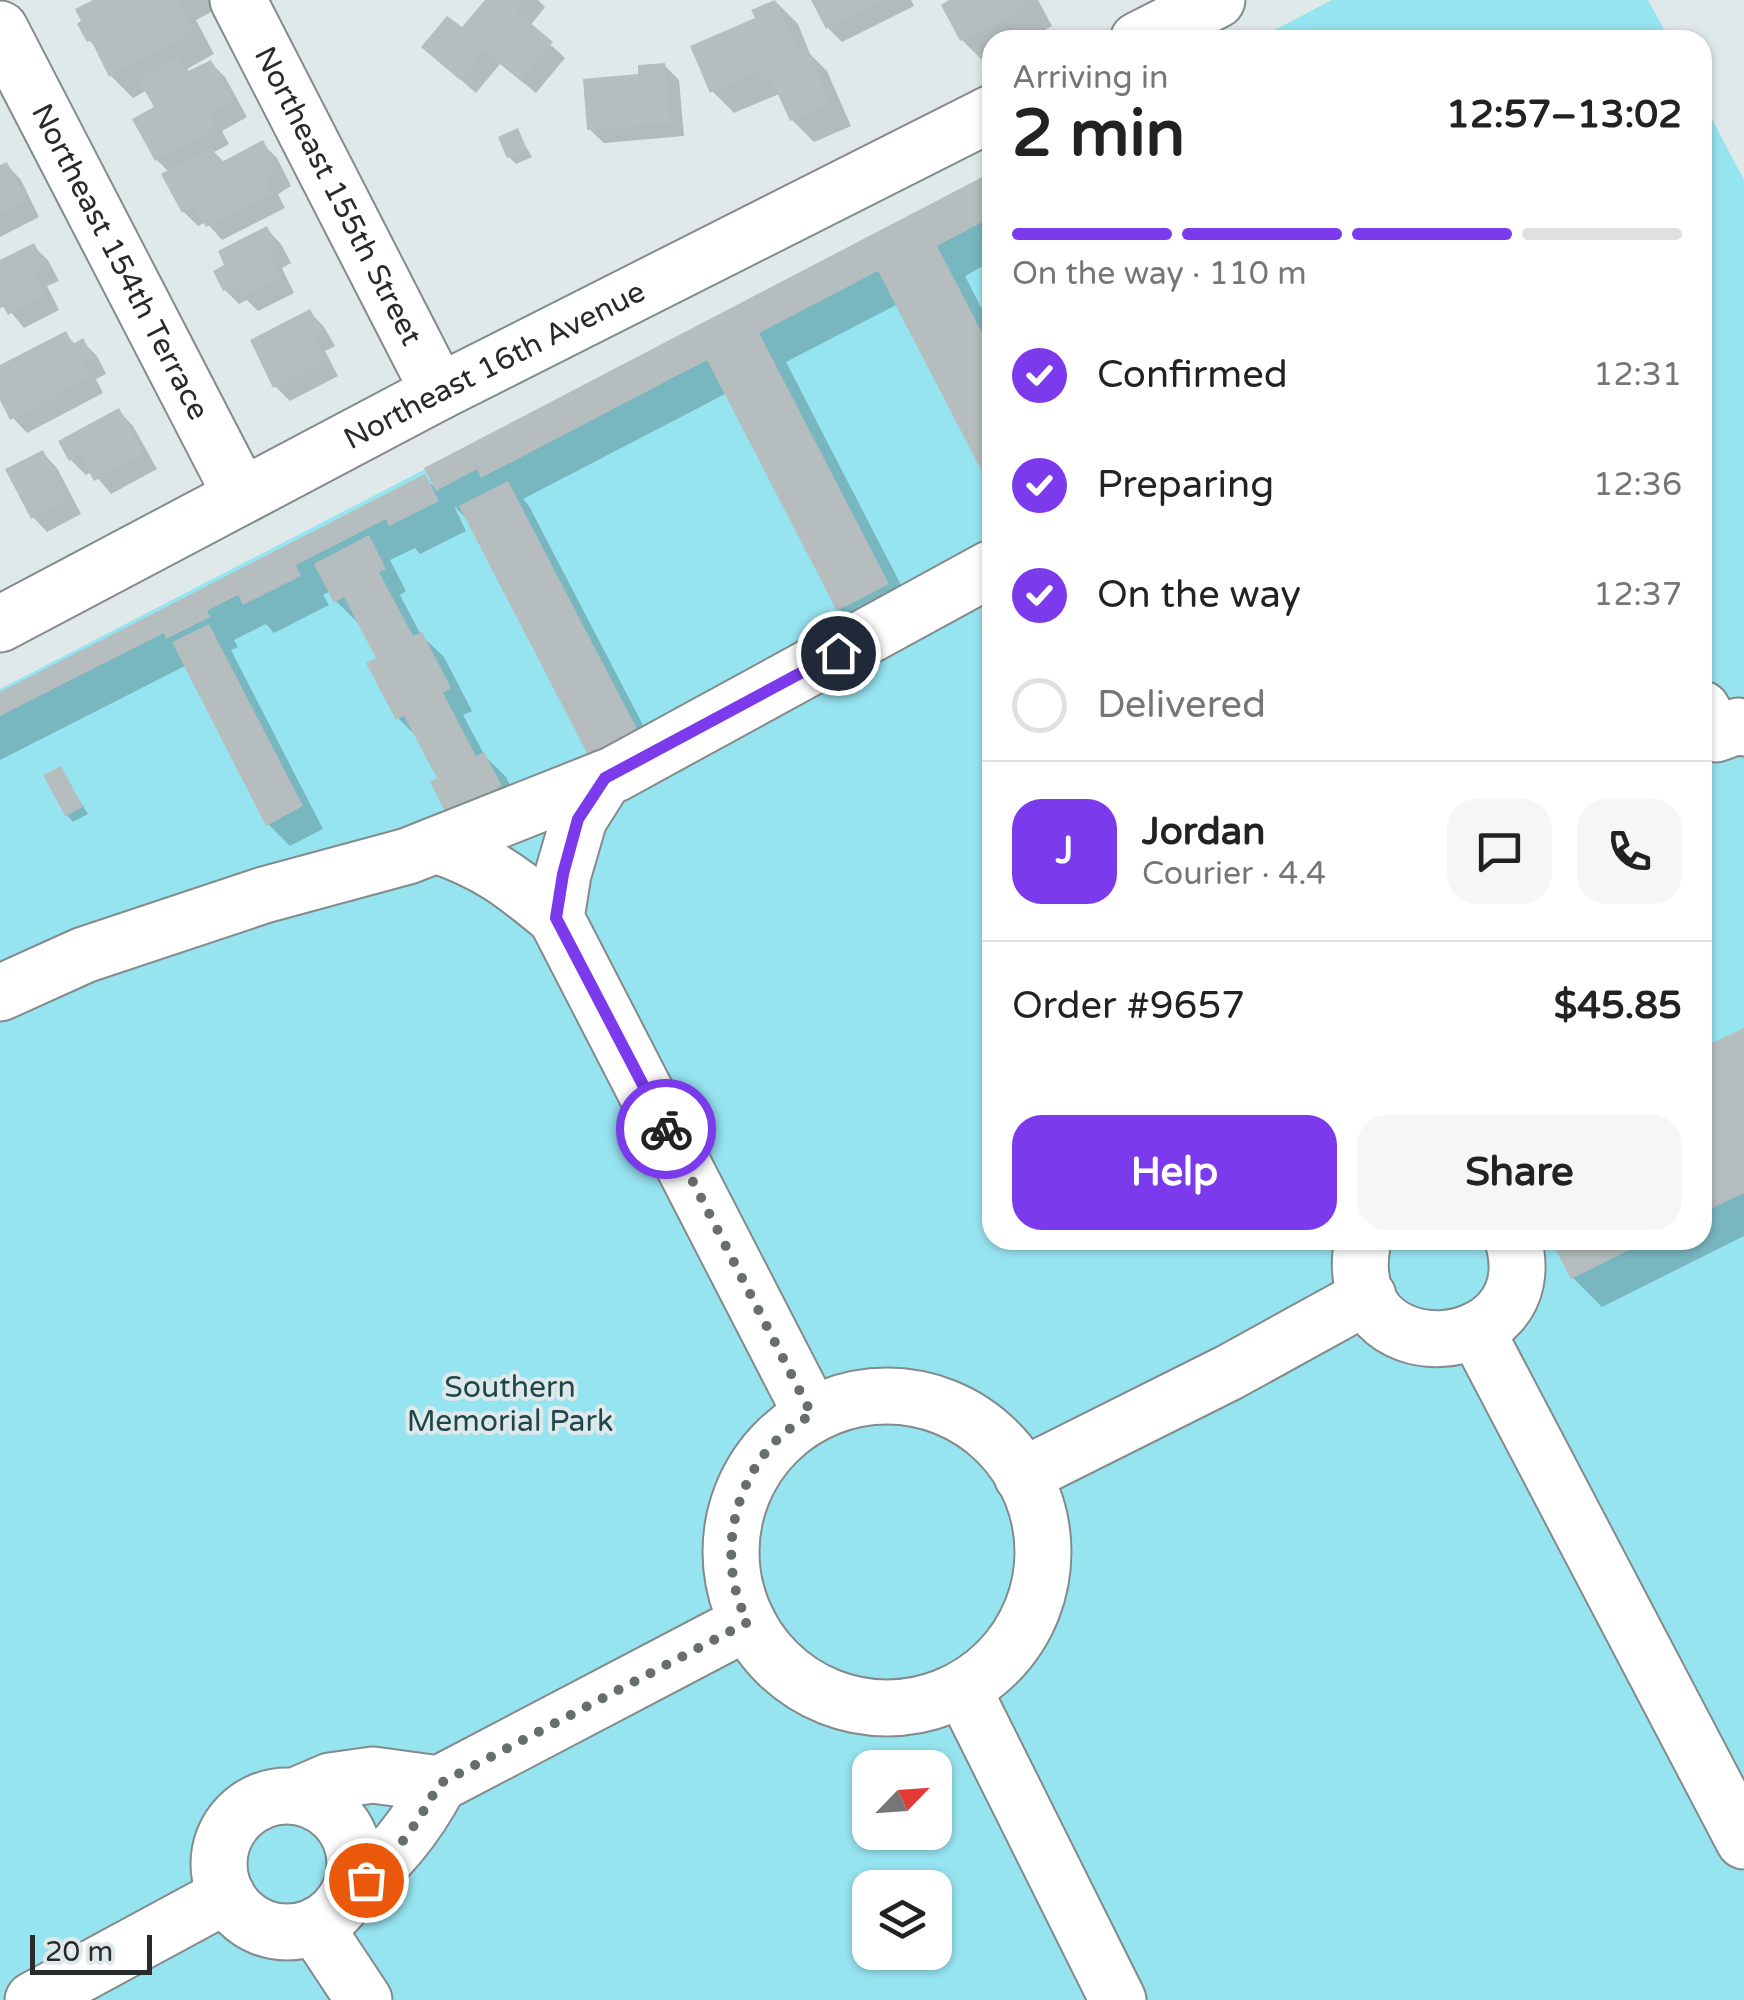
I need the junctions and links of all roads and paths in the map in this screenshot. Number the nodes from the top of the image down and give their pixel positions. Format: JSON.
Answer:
{"nodes":[{"id":1,"x":238,"y":0,"type":"edge"},
{"id":2,"x":1217,"y":0,"type":"edge"},
{"id":3,"x":0,"y":29,"type":"edge"},
{"id":4,"x":1158,"y":30,"type":"edge"},
{"id":5,"x":982,"y":118,"type":"edge"},
{"id":6,"x":439,"y":392,"type":"junction"},
{"id":7,"x":242,"y":495,"type":"junction"},
{"id":8,"x":982,"y":573,"type":"edge"},
{"id":9,"x":0,"y":624,"type":"edge"},
{"id":10,"x":605,"y":778,"type":"junction"},
{"id":11,"x":436,"y":845,"type":"junction"},
{"id":12,"x":556,"y":918,"type":"junction"},
{"id":13,"x":0,"y":993,"type":"edge"},
{"id":14,"x":1361,"y":1250,"type":"edge"},
{"id":15,"x":1516,"y":1250,"type":"edge"},
{"id":16,"x":1368,"y":1296,"type":"junction"},
{"id":17,"x":1476,"y":1330,"type":"junction"},
{"id":18,"x":812,"y":1415,"type":"junction"},
{"id":19,"x":1022,"y":1476,"type":"junction"},
{"id":20,"x":748,"y":1622,"type":"junction"},
{"id":21,"x":964,"y":1689,"type":"junction"},
{"id":22,"x":439,"y":1784,"type":"junction"},
{"id":23,"x":295,"y":1796,"type":"junction"},
{"id":24,"x":1744,"y":1841,"type":"edge"},
{"id":25,"x":227,"y":1895,"type":"junction"},
{"id":26,"x":331,"y":1911,"type":"junction"},
{"id":27,"x":33,"y":2000,"type":"edge"},
{"id":28,"x":364,"y":2000,"type":"edge"},
{"id":29,"x":1118,"y":2000,"type":"edge"}],
"edges":[{"from":1,"to":6,"type":"street","name":"Northeast 155th Street"},
{"from":2,"to":4,"type":"street"},
{"from":3,"to":7,"type":"street","name":"Northeast 154th Terrace"},
{"from":5,"to":6,"type":"street","name":"Northeast 16th Avenue"},
{"from":6,"to":7,"type":"street","name":"Northeast 16th Avenue"},
{"from":7,"to":9,"type":"street","name":"Northeast 16th Avenue"},
{"from":8,"to":10,"type":"street"},
{"from":10,"to":11,"type":"street"},
{"from":10,"to":12,"type":"street"},
{"from":11,"to":12,"type":"street"},
{"from":11,"to":13,"type":"street"},
{"from":12,"to":18,"type":"street"},
{"from":14,"to":16,"type":"street"},
{"from":15,"to":17,"type":"street"},
{"from":16,"to":17,"type":"street"},
{"from":16,"to":19,"type":"street"},
{"from":17,"to":24,"type":"street"},
{"from":18,"to":19,"type":"street"},
{"from":18,"to":20,"type":"street"},
{"from":19,"to":21,"type":"street"},
{"from":20,"to":21,"type":"street"},
{"from":20,"to":22,"type":"street"},
{"from":21,"to":29,"type":"street"},
{"from":22,"to":23,"type":"street"},
{"from":22,"to":26,"type":"street"},
{"from":23,"to":25,"type":"street"},
{"from":23,"to":26,"type":"street"},
{"from":25,"to":26,"type":"street"},
{"from":25,"to":27,"type":"street"},
{"from":26,"to":28,"type":"street"}]}
